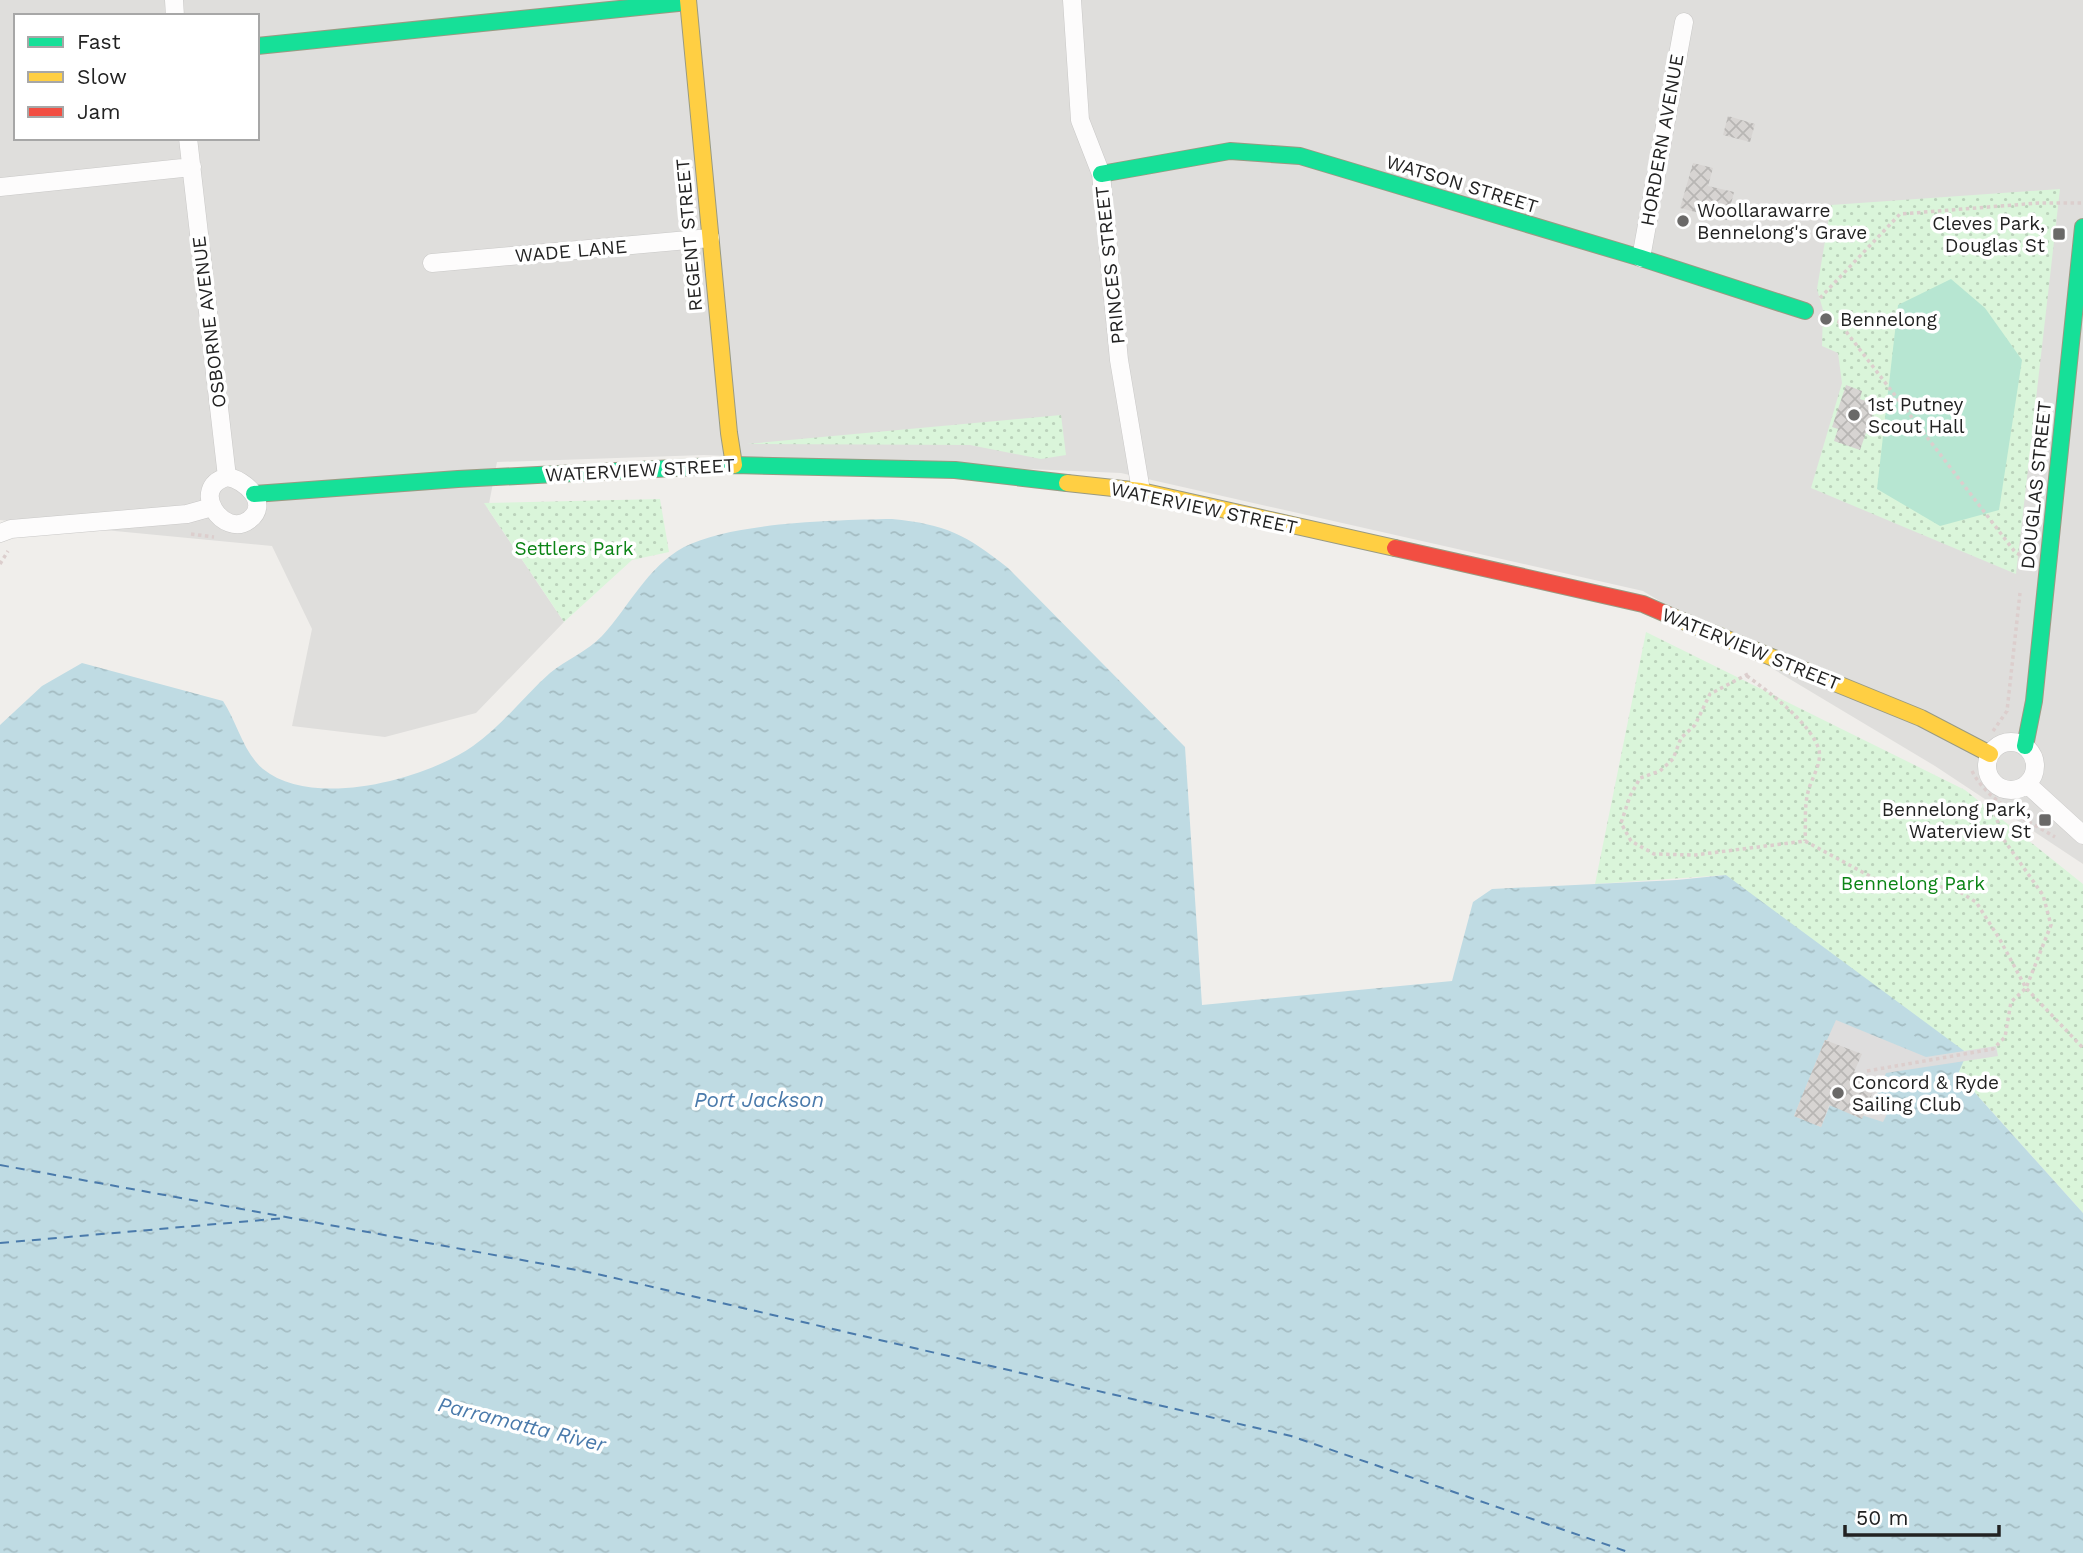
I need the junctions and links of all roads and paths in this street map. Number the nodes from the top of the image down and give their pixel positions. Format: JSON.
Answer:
{"nodes":[{"id":1,"x":1072,"y":0,"type":"edge"},
{"id":2,"x":688,"y":1,"type":"edge"},
{"id":3,"x":1684,"y":22,"type":"dead end"},
{"id":4,"x":259,"y":46,"type":"edge"},
{"id":5,"x":188,"y":140,"type":"edge"},
{"id":6,"x":192,"y":167,"type":"junction"},
{"id":7,"x":1101,"y":174,"type":"junction"},
{"id":8,"x":0,"y":187,"type":"edge"},
{"id":9,"x":2083,"y":203,"type":"edge"},
{"id":10,"x":2083,"y":227,"type":"edge"},
{"id":11,"x":710,"y":238,"type":"junction"},
{"id":12,"x":1641,"y":258,"type":"junction"},
{"id":13,"x":432,"y":264,"type":"dead end"},
{"id":14,"x":1805,"y":311,"type":"junction"},
{"id":15,"x":734,"y":466,"type":"junction"},
{"id":16,"x":227,"y":477,"type":"junction"},
{"id":17,"x":1141,"y":491,"type":"junction"},
{"id":18,"x":254,"y":494,"type":"junction"},
{"id":19,"x":212,"y":507,"type":"junction"},
{"id":20,"x":0,"y":533,"type":"edge"},
{"id":21,"x":2023,"y":569,"type":"dead end"},
{"id":22,"x":2022,"y":582,"type":"dead end"},
{"id":23,"x":1757,"y":653,"type":"junction"},
{"id":24,"x":1747,"y":676,"type":"junction"},
{"id":25,"x":2025,"y":746,"type":"junction"},
{"id":26,"x":1985,"y":751,"type":"junction"},
{"id":27,"x":1967,"y":765,"type":"dead end"},
{"id":28,"x":1972,"y":770,"type":"junction"},
{"id":29,"x":2027,"y":783,"type":"junction"},
{"id":30,"x":2000,"y":802,"type":"junction"},
{"id":31,"x":2083,"y":835,"type":"edge"},
{"id":32,"x":2057,"y":838,"type":"dead end"},
{"id":33,"x":1805,"y":841,"type":"junction"},
{"id":34,"x":2026,"y":988,"type":"junction"},
{"id":35,"x":2083,"y":1048,"type":"edge"},
{"id":36,"x":1867,"y":1071,"type":"dead end"}],
"edges":[{"from":1,"to":7,"type":"street","name":"PRINCES STREET"},
{"from":2,"to":4,"type":"street"},
{"from":2,"to":11,"type":"street","name":"REGENT STREET"},
{"from":3,"to":12,"type":"street","name":"HORDERN AVENUE"},
{"from":5,"to":6,"type":"street","name":"OSBORNE AVENUE"},
{"from":6,"to":8,"type":"street"},
{"from":6,"to":16,"type":"street","name":"OSBORNE AVENUE"},
{"from":7,"to":12,"type":"street","name":"WATSON STREET"},
{"from":7,"to":17,"type":"street","name":"PRINCES STREET"},
{"from":9,"to":14,"type":"path"},
{"from":10,"to":25,"type":"street","name":"DOUGLAS STREET"},
{"from":11,"to":13,"type":"street","name":"WADE LANE"},
{"from":11,"to":15,"type":"street","name":"REGENT STREET"},
{"from":12,"to":14,"type":"street","name":"WATSON STREET"},
{"from":14,"to":21,"type":"path"},
{"from":15,"to":17,"type":"street","name":"WATERVIEW STREET"},
{"from":15,"to":18,"type":"street","name":"WATERVIEW STREET"},
{"from":16,"to":18,"type":"street"},
{"from":16,"to":19,"type":"street"},
{"from":17,"to":23,"type":"street","name":"WATERVIEW STREET"},
{"from":18,"to":19,"type":"street"},
{"from":19,"to":20,"type":"street"},
{"from":22,"to":26,"type":"path"},
{"from":23,"to":24,"type":"path"},
{"from":23,"to":26,"type":"street","name":"WATERVIEW STREET"},
{"from":24,"to":33,"type":"path"},
{"from":24,"to":33,"type":"path"},
{"from":25,"to":26,"type":"street"},
{"from":25,"to":29,"type":"street"},
{"from":26,"to":28,"type":"path"},
{"from":26,"to":29,"type":"street"},
{"from":27,"to":28,"type":"path"},
{"from":28,"to":30,"type":"path"},
{"from":29,"to":31,"type":"street"},
{"from":30,"to":32,"type":"path"},
{"from":30,"to":34,"type":"path"},
{"from":33,"to":34,"type":"path"},
{"from":34,"to":35,"type":"path"},
{"from":34,"to":36,"type":"path"}]}
